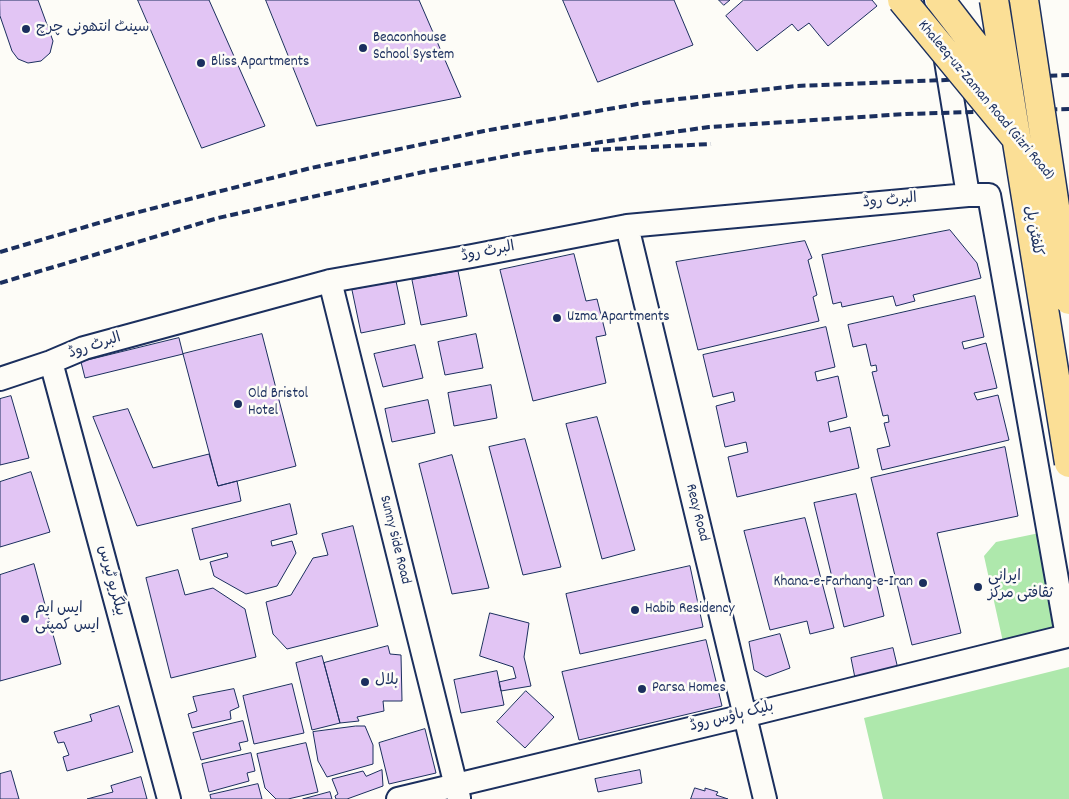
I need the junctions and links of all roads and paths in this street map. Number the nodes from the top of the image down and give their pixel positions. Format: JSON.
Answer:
{"nodes":[{"id":1,"x":902,"y":0,"type":"edge"},
{"id":2,"x":936,"y":0,"type":"edge"},
{"id":3,"x":940,"y":0,"type":"edge"},
{"id":4,"x":994,"y":0,"type":"edge"},
{"id":5,"x":1024,"y":0,"type":"edge"},
{"id":6,"x":1069,"y":164,"type":"edge"},
{"id":7,"x":979,"y":195,"type":"junction"},
{"id":8,"x":1069,"y":201,"type":"edge"},
{"id":9,"x":627,"y":226,"type":"junction"},
{"id":10,"x":330,"y":281,"type":"junction"},
{"id":11,"x":1069,"y":300,"type":"edge"},
{"id":12,"x":51,"y":362,"type":"junction"},
{"id":13,"x":0,"y":379,"type":"edge"},
{"id":14,"x":1069,"y":463,"type":"edge"},
{"id":15,"x":744,"y":716,"type":"junction"},
{"id":16,"x":458,"y":792,"type":"edge"},
{"id":17,"x":169,"y":799,"type":"edge"},
{"id":18,"x":398,"y":799,"type":"edge"},
{"id":19,"x":765,"y":799,"type":"edge"}],
"edges":[{"from":1,"to":8,"type":"main road","name":"Khaleeq-uz-Zaman Road (Gizri Road)","bridge":true},
{"from":2,"to":7,"type":"street"},
{"from":3,"to":6,"type":"main road","name":"Khaleeq-uz-Zaman Road (Gizri Road)","bridge":true},
{"from":4,"to":14,"type":"main road","name":"کلفٹن پل","bridge":true},
{"from":5,"to":11,"type":"main road","name":"کلفٹن پل","bridge":true},
{"from":7,"to":9,"type":"street","name":"البرٹ روڈ"},
{"from":7,"to":15,"type":"street","name":"بلیک ہاؤس روڈ"},
{"from":9,"to":10,"type":"street","name":"البرٹ روڈ"},
{"from":9,"to":15,"type":"street","name":"Reay Road"},
{"from":10,"to":12,"type":"street","name":"البرٹ روڈ"},
{"from":10,"to":16,"type":"street","name":"Sunny Side Road"},
{"from":12,"to":13,"type":"street","name":"البرٹ روڈ"},
{"from":12,"to":17,"type":"street","name":"بیلگریو ٹیرس"},
{"from":15,"to":16,"type":"street","name":"بلیک ہاؤس روڈ"},
{"from":15,"to":19,"type":"street","name":"Reay Road"},
{"from":16,"to":18,"type":"street","name":"بلیک ہاؤس روڈ"}]}
